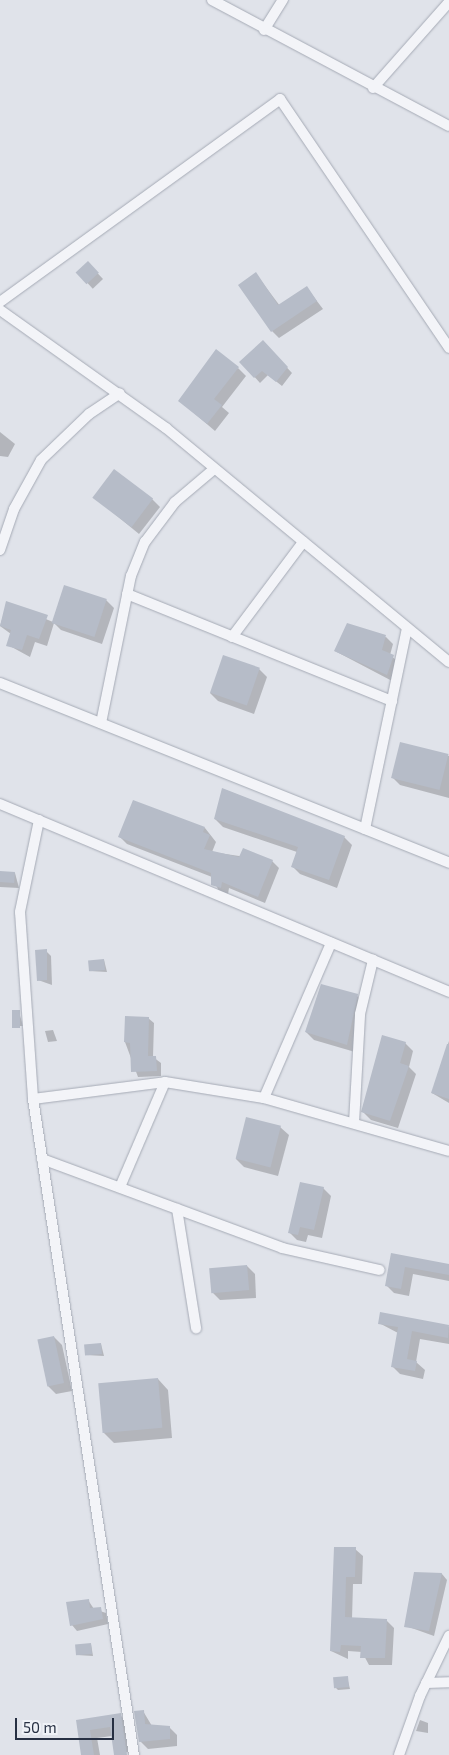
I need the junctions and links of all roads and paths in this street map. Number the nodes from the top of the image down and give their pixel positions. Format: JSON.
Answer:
{"nodes":[{"id":1,"x":212,"y":0,"type":"edge"},
{"id":2,"x":283,"y":0,"type":"edge"},
{"id":3,"x":449,"y":2,"type":"edge"},
{"id":4,"x":264,"y":30,"type":"junction"},
{"id":5,"x":373,"y":88,"type":"junction"},
{"id":6,"x":449,"y":126,"type":"edge"},
{"id":7,"x":1,"y":310,"type":"edge"},
{"id":8,"x":449,"y":348,"type":"edge"},
{"id":9,"x":120,"y":393,"type":"junction"},
{"id":10,"x":214,"y":469,"type":"junction"},
{"id":11,"x":303,"y":542,"type":"junction"},
{"id":12,"x":0,"y":550,"type":"edge"},
{"id":13,"x":127,"y":594,"type":"junction"},
{"id":14,"x":407,"y":628,"type":"junction"},
{"id":15,"x":232,"y":637,"type":"junction"},
{"id":16,"x":449,"y":662,"type":"edge"},
{"id":17,"x":0,"y":683,"type":"edge"},
{"id":18,"x":392,"y":702,"type":"junction"},
{"id":19,"x":101,"y":723,"type":"junction"},
{"id":20,"x":0,"y":804,"type":"edge"},
{"id":21,"x":39,"y":820,"type":"junction"},
{"id":22,"x":365,"y":829,"type":"junction"},
{"id":23,"x":449,"y":863,"type":"edge"},
{"id":24,"x":331,"y":943,"type":"junction"},
{"id":25,"x":373,"y":960,"type":"junction"},
{"id":26,"x":449,"y":992,"type":"edge"},
{"id":27,"x":165,"y":1082,"type":"junction"},
{"id":28,"x":264,"y":1098,"type":"junction"},
{"id":29,"x":33,"y":1099,"type":"junction"},
{"id":30,"x":354,"y":1123,"type":"junction"},
{"id":31,"x":449,"y":1151,"type":"edge"},
{"id":32,"x":42,"y":1159,"type":"junction"},
{"id":33,"x":120,"y":1187,"type":"junction"},
{"id":34,"x":177,"y":1209,"type":"junction"},
{"id":35,"x":380,"y":1270,"type":"dead end"},
{"id":36,"x":196,"y":1328,"type":"dead end"},
{"id":37,"x":449,"y":1636,"type":"edge"},
{"id":38,"x":449,"y":1682,"type":"edge"},
{"id":39,"x":426,"y":1683,"type":"junction"},
{"id":40,"x":134,"y":1755,"type":"edge"},
{"id":41,"x":399,"y":1755,"type":"edge"}],
"edges":[{"from":1,"to":4,"type":"street"},
{"from":2,"to":4,"type":"street"},
{"from":3,"to":5,"type":"street"},
{"from":4,"to":5,"type":"street"},
{"from":5,"to":6,"type":"street"},
{"from":7,"to":8,"type":"street"},
{"from":7,"to":9,"type":"street"},
{"from":9,"to":10,"type":"street"},
{"from":9,"to":12,"type":"street"},
{"from":10,"to":11,"type":"street"},
{"from":10,"to":13,"type":"street"},
{"from":11,"to":14,"type":"street"},
{"from":11,"to":15,"type":"street"},
{"from":13,"to":15,"type":"street"},
{"from":13,"to":19,"type":"street"},
{"from":14,"to":16,"type":"street"},
{"from":14,"to":18,"type":"street"},
{"from":15,"to":18,"type":"street"},
{"from":17,"to":19,"type":"street"},
{"from":18,"to":22,"type":"street"},
{"from":19,"to":22,"type":"street"},
{"from":20,"to":21,"type":"street"},
{"from":21,"to":24,"type":"street"},
{"from":21,"to":29,"type":"street"},
{"from":22,"to":23,"type":"street"},
{"from":24,"to":25,"type":"street"},
{"from":24,"to":28,"type":"street"},
{"from":25,"to":26,"type":"street"},
{"from":25,"to":30,"type":"street"},
{"from":27,"to":28,"type":"street"},
{"from":27,"to":29,"type":"street"},
{"from":27,"to":33,"type":"street"},
{"from":28,"to":30,"type":"street"},
{"from":29,"to":32,"type":"street"},
{"from":30,"to":31,"type":"street"},
{"from":32,"to":33,"type":"street"},
{"from":32,"to":40,"type":"street"},
{"from":33,"to":34,"type":"street"},
{"from":34,"to":35,"type":"street"},
{"from":34,"to":36,"type":"street"},
{"from":37,"to":39,"type":"street"},
{"from":38,"to":39,"type":"street"},
{"from":39,"to":41,"type":"street"}]}
